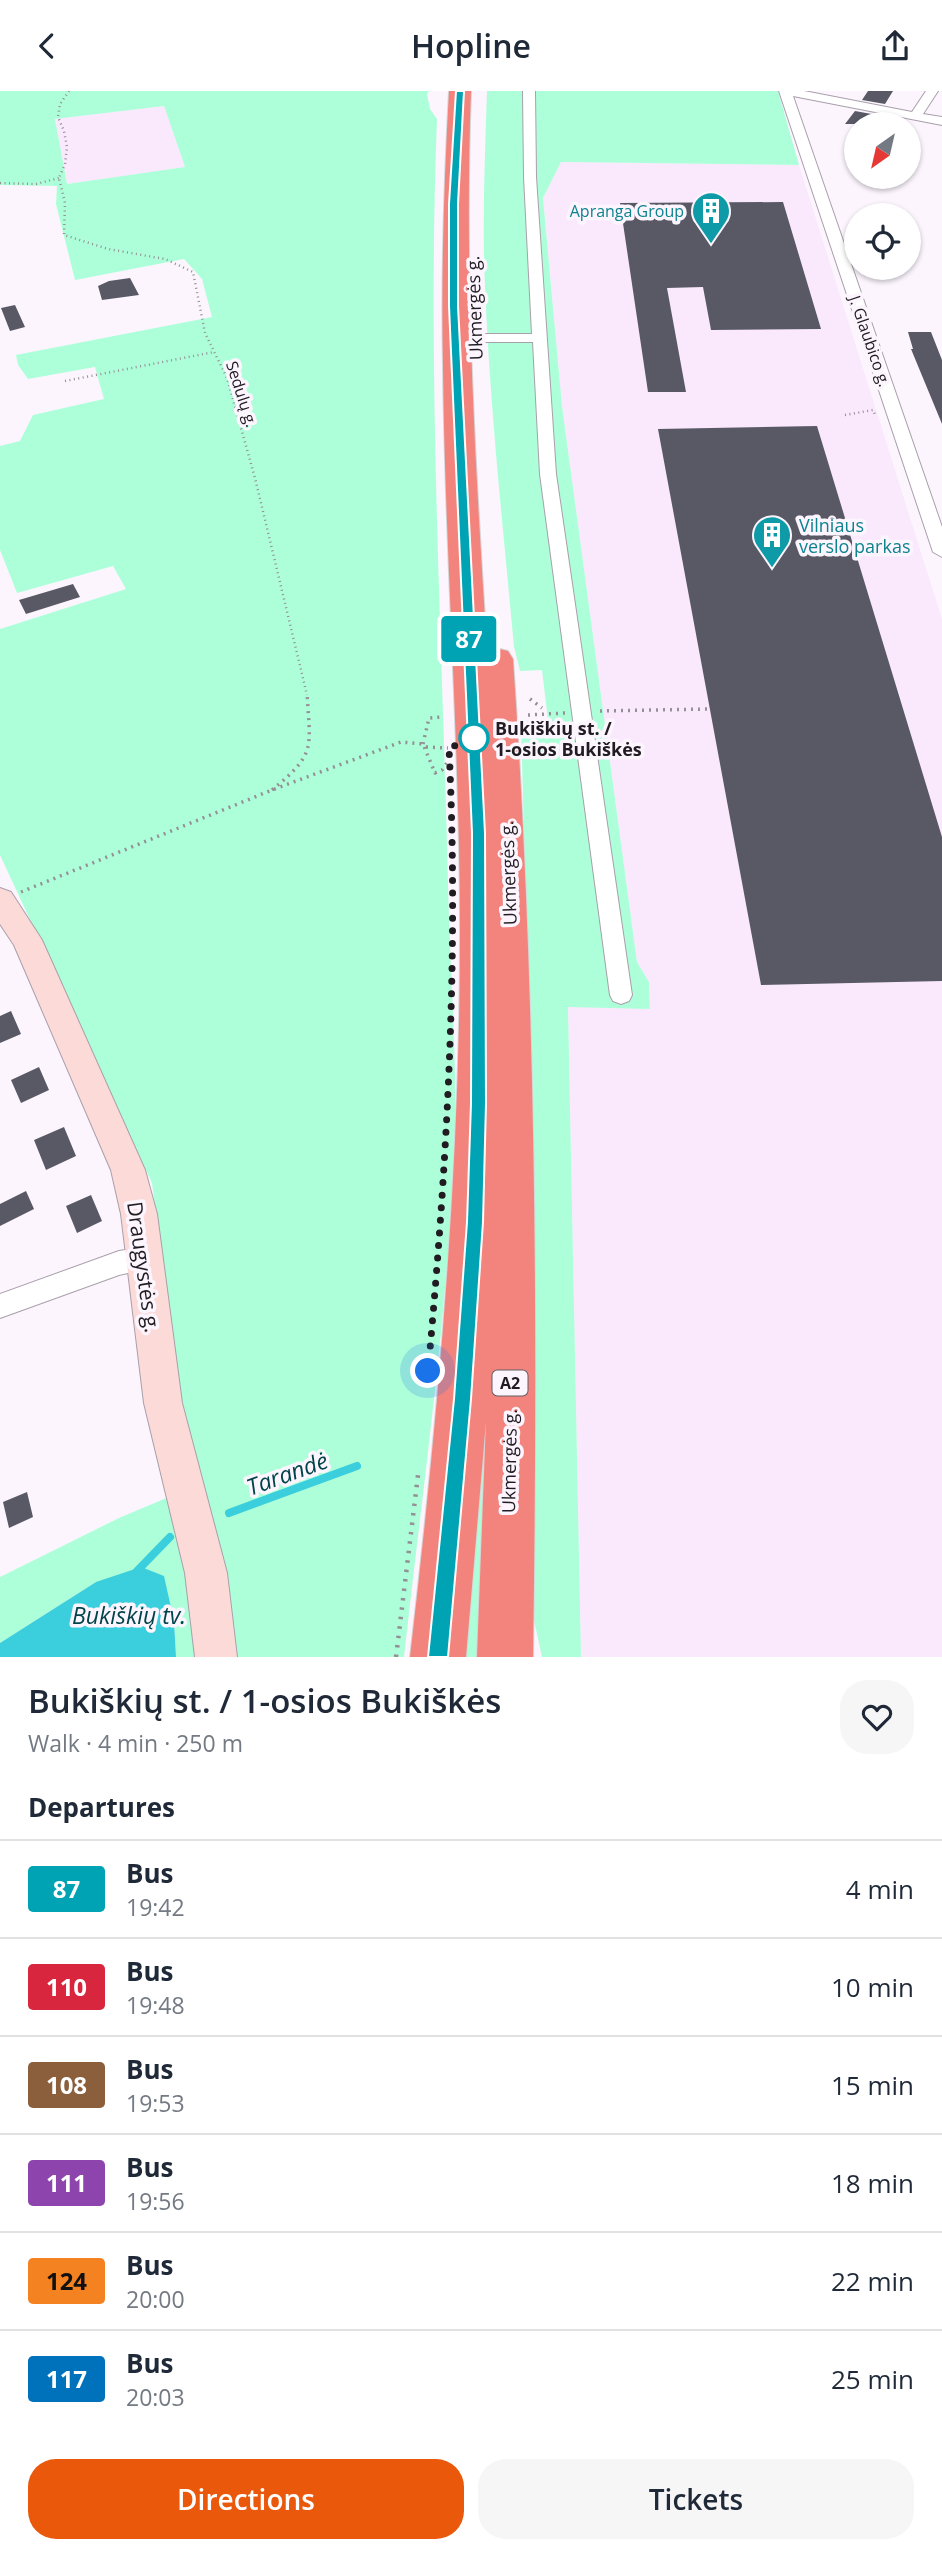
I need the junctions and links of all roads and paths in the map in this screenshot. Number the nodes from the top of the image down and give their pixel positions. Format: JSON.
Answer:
{"nodes":[{"id":1,"x":69,"y":91,"type":"edge"},
{"id":2,"x":460,"y":91,"type":"edge"},
{"id":3,"x":476,"y":91,"type":"edge"},
{"id":4,"x":529,"y":91,"type":"edge"},
{"id":5,"x":785,"y":91,"type":"edge"},
{"id":6,"x":932,"y":91,"type":"edge"},
{"id":7,"x":900,"y":112,"type":"edge"},
{"id":8,"x":918,"y":112,"type":"edge"},
{"id":9,"x":921,"y":116,"type":"edge"},
{"id":10,"x":942,"y":121,"type":"edge"},
{"id":11,"x":59,"y":178,"type":"junction"},
{"id":12,"x":0,"y":183,"type":"edge"},
{"id":13,"x":474,"y":338,"type":"junction"},
{"id":14,"x":540,"y":338,"type":"junction"},
{"id":15,"x":214,"y":352,"type":"junction"},
{"id":16,"x":65,"y":381,"type":"dead end"},
{"id":17,"x":845,"y":415,"type":"dead end"},
{"id":18,"x":898,"y":423,"type":"junction"},
{"id":19,"x":942,"y":552,"type":"edge"},
{"id":20,"x":530,"y":699,"type":"dead end"},
{"id":21,"x":542,"y":708,"type":"dead end"},
{"id":22,"x":710,"y":709,"type":"dead end"},
{"id":23,"x":580,"y":712,"type":"junction"},
{"id":24,"x":528,"y":715,"type":"dead end"},
{"id":25,"x":441,"y":717,"type":"dead end"},
{"id":26,"x":449,"y":736,"type":"dead end"},
{"id":27,"x":425,"y":746,"type":"junction"},
{"id":28,"x":449,"y":748,"type":"junction"},
{"id":29,"x":450,"y":759,"type":"junction"},
{"id":30,"x":450,"y":768,"type":"dead end"},
{"id":31,"x":272,"y":790,"type":"junction"},
{"id":32,"x":0,"y":900,"type":"edge"},
{"id":33,"x":621,"y":995,"type":"dead end"},
{"id":34,"x":145,"y":1259,"type":"junction"},
{"id":35,"x":0,"y":1306,"type":"edge"},
{"id":36,"x":419,"y":1466,"type":"dead end"},
{"id":37,"x":216,"y":1657,"type":"edge"},
{"id":38,"x":396,"y":1657,"type":"edge"},
{"id":39,"x":438,"y":1657,"type":"edge"},
{"id":40,"x":505,"y":1657,"type":"edge"}],
"edges":[{"from":1,"to":11,"type":"path","name":"Sedulų g."},
{"from":2,"to":39,"type":"highway","name":"Ukmergės g."},
{"from":3,"to":13,"type":"highway","name":"Ukmergės g.","number":"A2"},
{"from":4,"to":14,"type":"street"},
{"from":5,"to":7,"type":"street"},
{"from":5,"to":18,"type":"street","name":"J. Glaubico g."},
{"from":6,"to":8,"type":"street"},
{"from":9,"to":10,"type":"street"},
{"from":11,"to":12,"type":"path"},
{"from":11,"to":15,"type":"path","name":"Sedulų g."},
{"from":13,"to":14,"type":"street"},
{"from":13,"to":40,"type":"highway","name":"Ukmergės g.","number":"A2"},
{"from":14,"to":23,"type":"street"},
{"from":15,"to":16,"type":"path"},
{"from":15,"to":31,"type":"path","name":"Sedulų g."},
{"from":17,"to":18,"type":"path"},
{"from":18,"to":19,"type":"street","name":"J. Glaubico g."},
{"from":20,"to":21,"type":"path"},
{"from":22,"to":23,"type":"path"},
{"from":23,"to":24,"type":"path"},
{"from":23,"to":33,"type":"street"},
{"from":25,"to":27,"type":"path"},
{"from":26,"to":28,"type":"path"},
{"from":27,"to":28,"type":"path"},
{"from":27,"to":29,"type":"path"},
{"from":27,"to":31,"type":"path"},
{"from":28,"to":29,"type":"path"},
{"from":29,"to":30,"type":"path"},
{"from":31,"to":32,"type":"path"},
{"from":32,"to":34,"type":"street","name":"Draugystės g."},
{"from":34,"to":35,"type":"street"},
{"from":34,"to":37,"type":"street","name":"Draugystės g."},
{"from":36,"to":38,"type":"path"}]}
